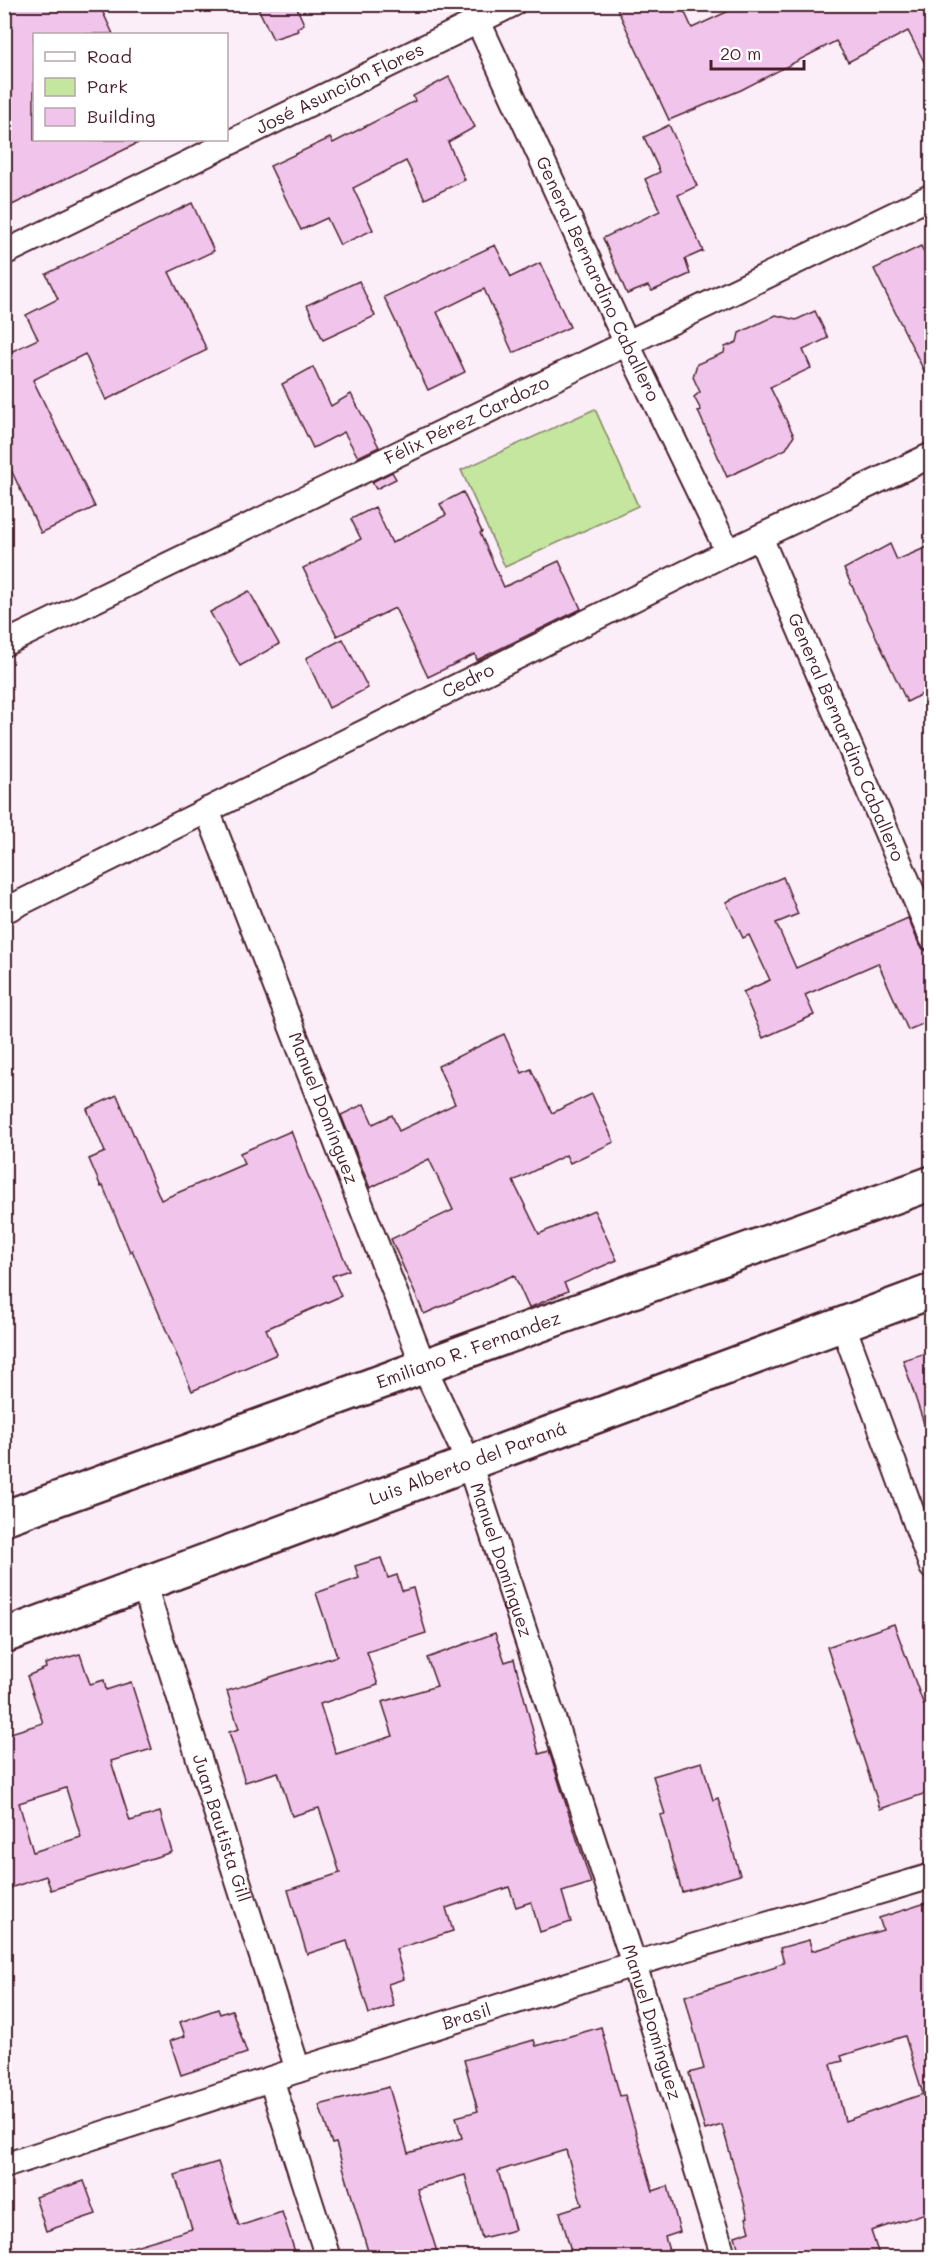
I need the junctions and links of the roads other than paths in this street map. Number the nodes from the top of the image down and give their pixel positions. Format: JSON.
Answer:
{"nodes":[{"id":1,"x":513,"y":4,"type":"edge"},
{"id":2,"x":474,"y":13,"type":"edge"},
{"id":3,"x":228,"y":139,"type":"edge"},
{"id":4,"x":224,"y":141,"type":"edge"},
{"id":5,"x":932,"y":196,"type":"edge"},
{"id":6,"x":4,"y":254,"type":"edge"},
{"id":7,"x":627,"y":344,"type":"junction"},
{"id":8,"x":932,"y":455,"type":"edge"},
{"id":9,"x":760,"y":537,"type":"junction"},
{"id":10,"x":728,"y":552,"type":"junction"},
{"id":11,"x":4,"y":644,"type":"edge"},
{"id":12,"x":207,"y":810,"type":"junction"},
{"id":13,"x":4,"y":911,"type":"edge"},
{"id":14,"x":927,"y":912,"type":"edge"},
{"id":15,"x":932,"y":938,"type":"edge"},
{"id":16,"x":932,"y":1183,"type":"edge"},
{"id":17,"x":932,"y":1291,"type":"edge"},
{"id":18,"x":843,"y":1324,"type":"junction"},
{"id":19,"x":424,"y":1367,"type":"junction"},
{"id":20,"x":469,"y":1463,"type":"junction"},
{"id":21,"x":4,"y":1518,"type":"edge"},
{"id":22,"x":932,"y":1567,"type":"edge"},
{"id":23,"x":144,"y":1585,"type":"junction"},
{"id":24,"x":4,"y":1636,"type":"edge"},
{"id":25,"x":932,"y":1876,"type":"edge"},
{"id":26,"x":634,"y":1964,"type":"junction"},
{"id":27,"x":298,"y":2070,"type":"junction"},
{"id":28,"x":271,"y":2079,"type":"junction"},
{"id":29,"x":4,"y":2166,"type":"edge"},
{"id":30,"x":328,"y":2258,"type":"edge"},
{"id":31,"x":724,"y":2258,"type":"edge"}],
"edges":[{"from":1,"to":2,"type":"street","name":"José Asunción Flores"},
{"from":2,"to":3,"type":"street","name":"José Asunción Flores"},
{"from":2,"to":7,"type":"street","name":"General Bernardino Caballero"},
{"from":4,"to":6,"type":"street","name":"José Asunción Flores"},
{"from":5,"to":7,"type":"street","name":"Félix Pérez Cardozo"},
{"from":7,"to":10,"type":"street","name":"General Bernardino Caballero"},
{"from":7,"to":11,"type":"street","name":"Félix Pérez Cardozo"},
{"from":8,"to":9,"type":"street","name":"Cedro"},
{"from":9,"to":10,"type":"street","name":"Cedro"},
{"from":9,"to":14,"type":"street","name":"General Bernardino Caballero"},
{"from":10,"to":12,"type":"street","name":"Cedro"},
{"from":12,"to":13,"type":"street","name":"Cedro"},
{"from":12,"to":19,"type":"street","name":"Manuel Domínguez"},
{"from":14,"to":15,"type":"street","name":"General Bernardino Caballero"},
{"from":16,"to":19,"type":"main road","name":"Emiliano R. Fernandez"},
{"from":17,"to":18,"type":"main road","name":"Luis Alberto del Paraná"},
{"from":18,"to":20,"type":"main road","name":"Luis Alberto del Paraná"},
{"from":18,"to":22,"type":"street"},
{"from":19,"to":20,"type":"street","name":"Manuel Domínguez"},
{"from":19,"to":21,"type":"main road","name":"Emiliano R. Fernandez"},
{"from":20,"to":23,"type":"main road","name":"Luis Alberto del Paraná"},
{"from":20,"to":26,"type":"street","name":"Manuel Domínguez"},
{"from":23,"to":24,"type":"main road","name":"Luis Alberto del Paraná"},
{"from":23,"to":27,"type":"street","name":"Juan Bautista Gill"},
{"from":25,"to":26,"type":"street","name":"Brasil"},
{"from":26,"to":27,"type":"street","name":"Brasil"},
{"from":26,"to":31,"type":"street","name":"Manuel Domínguez"},
{"from":27,"to":28,"type":"street","name":"Brasil"},
{"from":28,"to":29,"type":"street","name":"Brasil"},
{"from":28,"to":30,"type":"street"}]}
